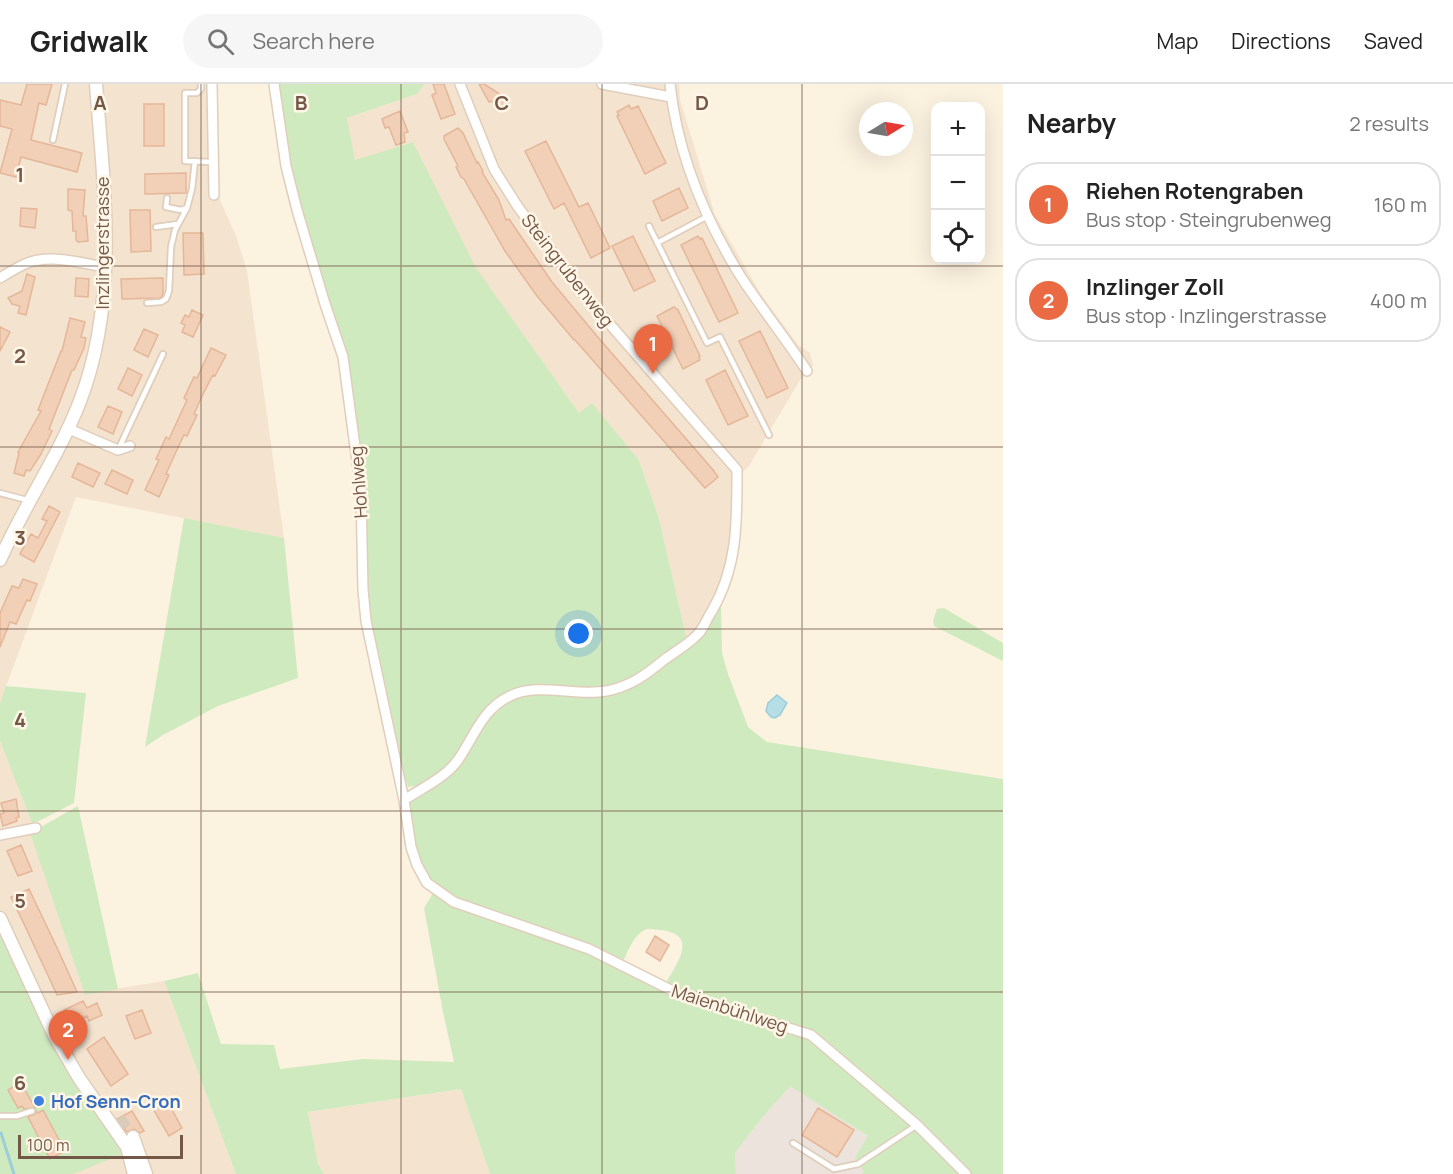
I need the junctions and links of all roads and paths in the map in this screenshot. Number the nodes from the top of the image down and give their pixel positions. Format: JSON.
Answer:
{"nodes":[{"id":1,"x":65,"y":84,"type":"edge"},
{"id":2,"x":96,"y":84,"type":"edge"},
{"id":3,"x":201,"y":84,"type":"edge"},
{"id":4,"x":212,"y":84,"type":"edge"},
{"id":5,"x":274,"y":84,"type":"edge"},
{"id":6,"x":460,"y":84,"type":"edge"},
{"id":7,"x":602,"y":84,"type":"edge"},
{"id":8,"x":670,"y":84,"type":"edge"},
{"id":9,"x":671,"y":97,"type":"junction"},
{"id":10,"x":53,"y":140,"type":"dead end"},
{"id":11,"x":195,"y":161,"type":"junction"},
{"id":12,"x":214,"y":162,"type":"junction"},
{"id":13,"x":214,"y":195,"type":"dead end"},
{"id":14,"x":167,"y":198,"type":"dead end"},
{"id":15,"x":187,"y":208,"type":"junction"},
{"id":16,"x":708,"y":216,"type":"junction"},
{"id":17,"x":178,"y":224,"type":"junction"},
{"id":18,"x":649,"y":226,"type":"dead end"},
{"id":19,"x":156,"y":227,"type":"dead end"},
{"id":20,"x":657,"y":243,"type":"junction"},
{"id":21,"x":105,"y":267,"type":"junction"},
{"id":22,"x":0,"y":278,"type":"edge"},
{"id":23,"x":147,"y":303,"type":"dead end"},
{"id":24,"x":163,"y":354,"type":"dead end"},
{"id":25,"x":807,"y":371,"type":"dead end"},
{"id":26,"x":69,"y":429,"type":"junction"},
{"id":27,"x":770,"y":435,"type":"dead end"},
{"id":28,"x":130,"y":446,"type":"dead end"},
{"id":29,"x":118,"y":450,"type":"junction"},
{"id":30,"x":0,"y":493,"type":"edge"},
{"id":31,"x":30,"y":501,"type":"junction"},
{"id":32,"x":0,"y":560,"type":"edge"},
{"id":33,"x":404,"y":800,"type":"junction"},
{"id":34,"x":36,"y":828,"type":"dead end"},
{"id":35,"x":0,"y":835,"type":"edge"},
{"id":36,"x":427,"y":883,"type":"joint"},
{"id":37,"x":0,"y":918,"type":"edge"},
{"id":38,"x":92,"y":1097,"type":"junction"},
{"id":39,"x":32,"y":1111,"type":"dead end"},
{"id":40,"x":0,"y":1116,"type":"edge"},
{"id":41,"x":119,"y":1118,"type":"tunnel mouth"},
{"id":42,"x":917,"y":1125,"type":"junction"},
{"id":43,"x":133,"y":1137,"type":"tunnel mouth"},
{"id":44,"x":793,"y":1143,"type":"dead end"},
{"id":45,"x":137,"y":1165,"type":"edge"},
{"id":46,"x":966,"y":1174,"type":"edge"}],
"edges":[{"from":1,"to":10,"type":"lane"},
{"from":2,"to":21,"type":"street","name":"Inzlingerstrasse"},
{"from":3,"to":11,"type":"lane"},
{"from":4,"to":12,"type":"street"},
{"from":5,"to":33,"type":"street","name":"Hohlweg"},
{"from":6,"to":33,"type":"street","name":"Steingrubenweg"},
{"from":7,"to":9,"type":"street"},
{"from":8,"to":9,"type":"street"},
{"from":9,"to":16,"type":"street"},
{"from":11,"to":12,"type":"lane"},
{"from":11,"to":15,"type":"lane"},
{"from":12,"to":13,"type":"street"},
{"from":14,"to":15,"type":"lane"},
{"from":15,"to":17,"type":"lane"},
{"from":16,"to":20,"type":"lane"},
{"from":16,"to":25,"type":"street"},
{"from":17,"to":19,"type":"lane"},
{"from":17,"to":23,"type":"lane"},
{"from":18,"to":20,"type":"lane"},
{"from":20,"to":27,"type":"lane"},
{"from":21,"to":22,"type":"street"},
{"from":21,"to":26,"type":"street","name":"Inzlingerstrasse"},
{"from":24,"to":29,"type":"lane"},
{"from":26,"to":29,"type":"street"},
{"from":26,"to":31,"type":"street","name":"Inzlingerstrasse"},
{"from":28,"to":29,"type":"street"},
{"from":30,"to":31,"type":"lane"},
{"from":31,"to":32,"type":"street","name":"Inzlingerstrasse"},
{"from":33,"to":36,"type":"street","name":"Hohlweg"},
{"from":34,"to":35,"type":"street"},
{"from":36,"to":42,"type":"street","name":"Maienbühlweg"},
{"from":37,"to":38,"type":"street"},
{"from":38,"to":41,"type":"street"},
{"from":38,"to":45,"type":"street"},
{"from":39,"to":40,"type":"lane"},
{"from":42,"to":44,"type":"lane"},
{"from":42,"to":46,"type":"street","name":"Maienbühlweg"},
{"from":43,"to":45,"type":"street"}]}
